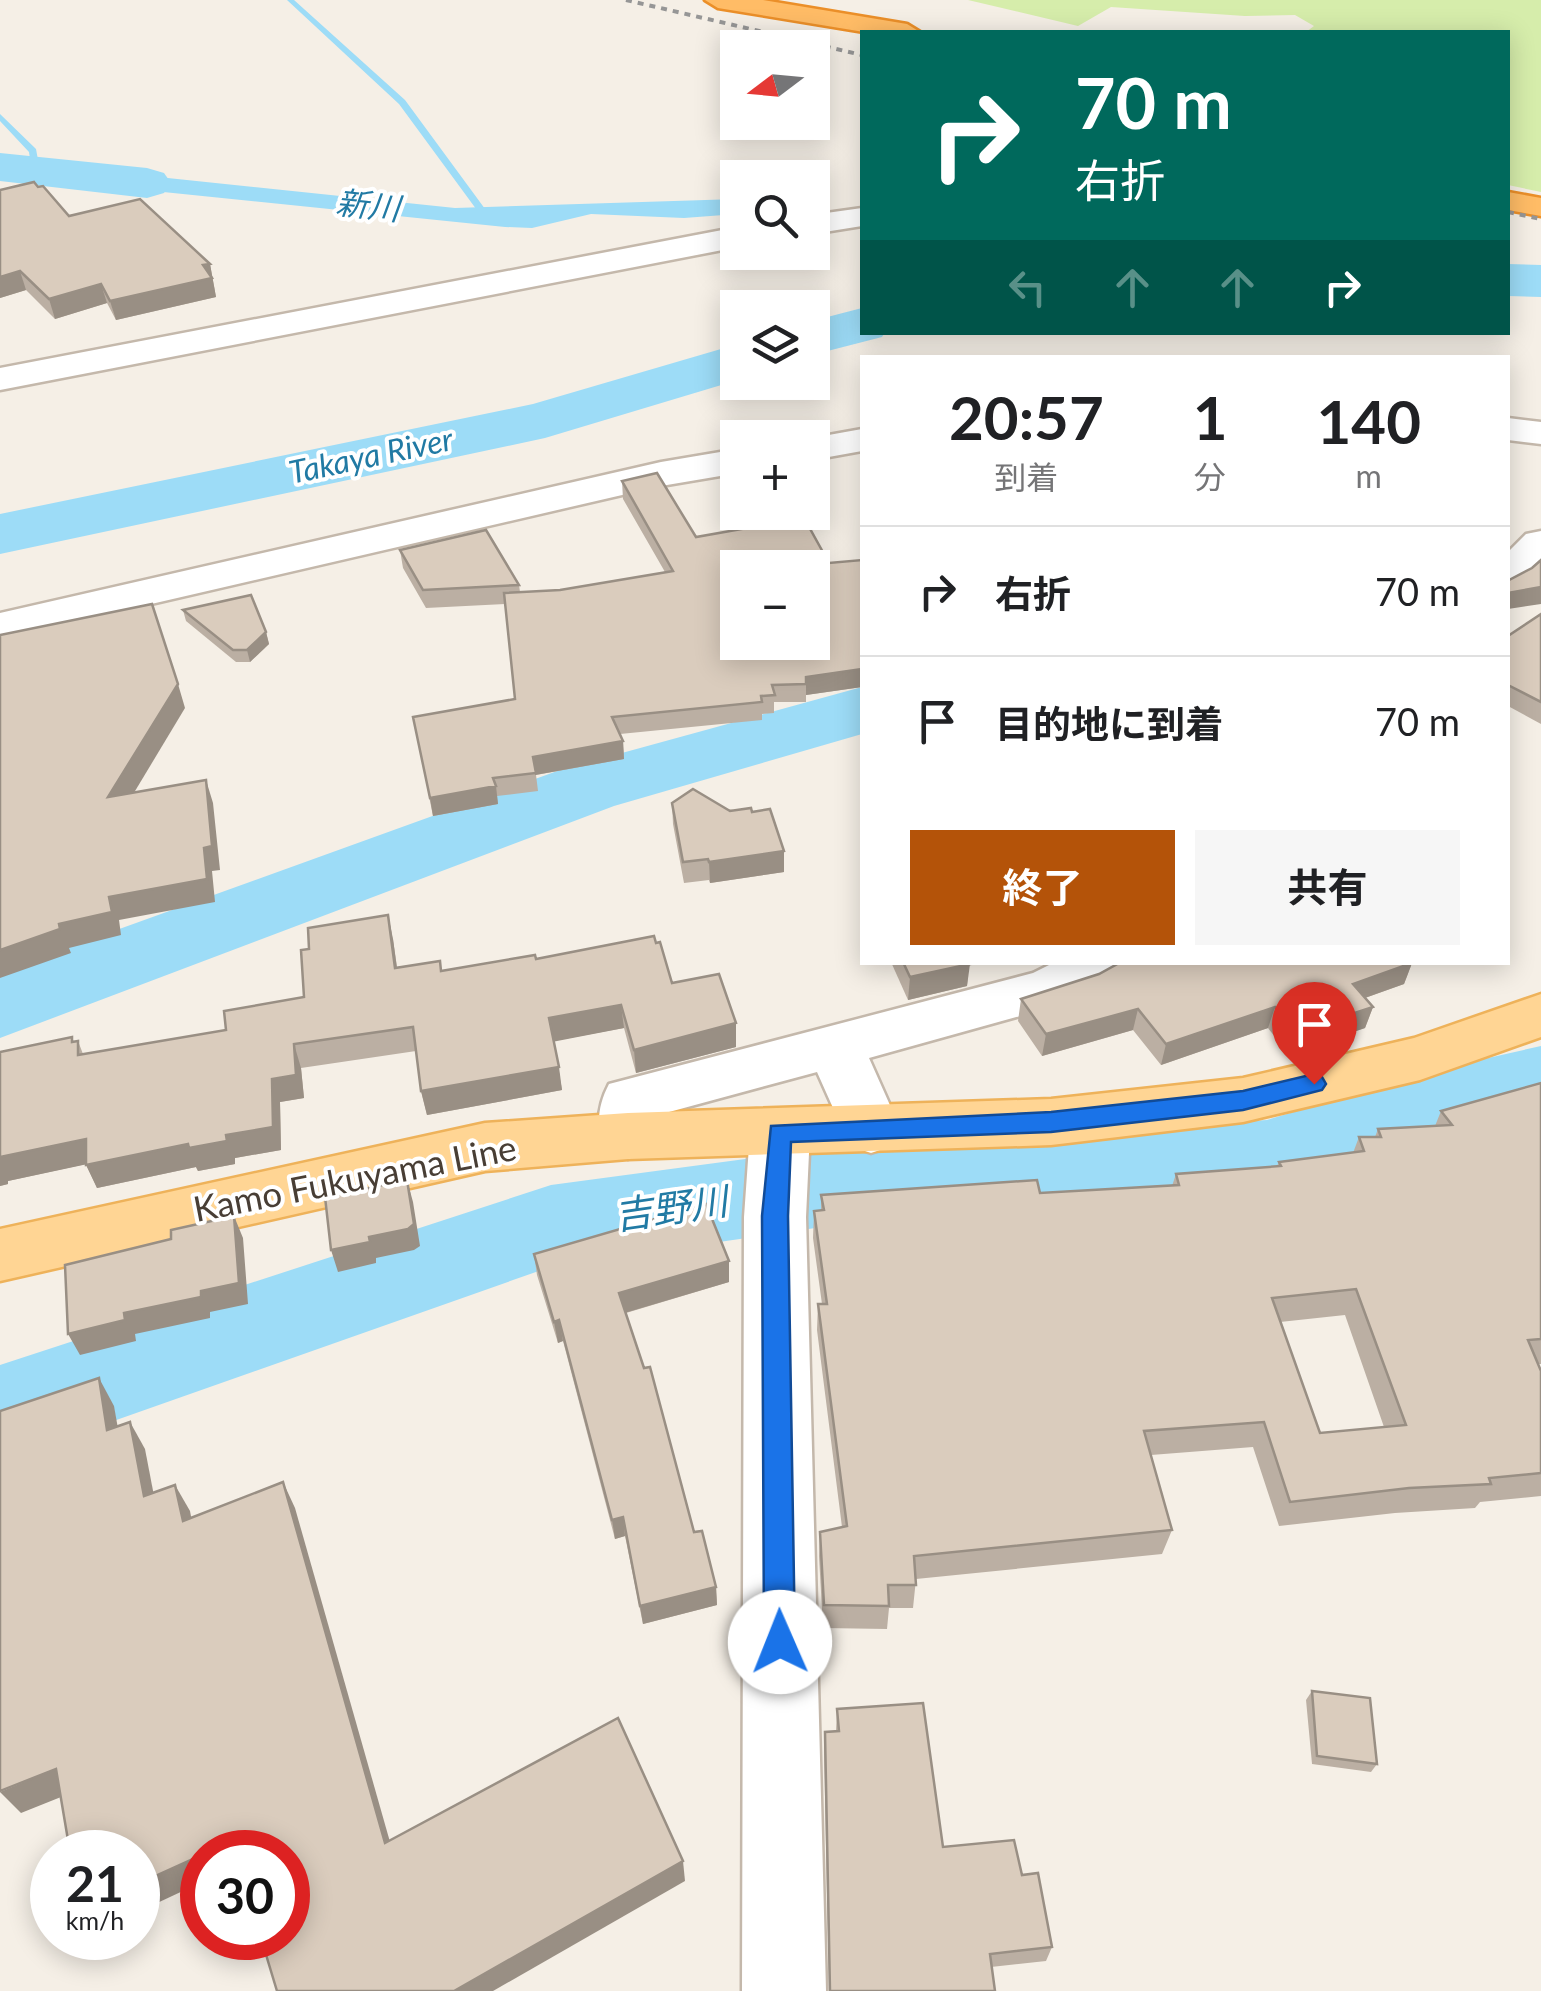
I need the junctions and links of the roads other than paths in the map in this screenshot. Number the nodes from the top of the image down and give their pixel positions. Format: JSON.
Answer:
{"nodes":[{"id":1,"x":718,"y":0,"type":"edge"},
{"id":2,"x":896,"y":30,"type":"edge"},
{"id":3,"x":1510,"y":201,"type":"edge"},
{"id":4,"x":1541,"y":207,"type":"edge"},
{"id":5,"x":860,"y":217,"type":"edge"},
{"id":6,"x":830,"y":221,"type":"edge"},
{"id":7,"x":720,"y":240,"type":"edge"},
{"id":8,"x":0,"y":379,"type":"edge"},
{"id":9,"x":1510,"y":429,"type":"edge"},
{"id":10,"x":1541,"y":433,"type":"edge"},
{"id":11,"x":860,"y":440,"type":"edge"},
{"id":12,"x":830,"y":446,"type":"edge"},
{"id":13,"x":720,"y":464,"type":"edge"},
{"id":14,"x":1541,"y":543,"type":"edge"},
{"id":15,"x":1510,"y":572,"type":"edge"},
{"id":16,"x":0,"y":626,"type":"edge"},
{"id":17,"x":1098,"y":965,"type":"edge"},
{"id":18,"x":1541,"y":1016,"type":"edge"},
{"id":19,"x":836,"y":1048,"type":"junction"},
{"id":20,"x":872,"y":1130,"type":"junction"},
{"id":21,"x":628,"y":1136,"type":"junction"},
{"id":22,"x":778,"y":1171,"type":"junction"},
{"id":23,"x":0,"y":1255,"type":"edge"},
{"id":24,"x":784,"y":1991,"type":"edge"}],
"edges":[{"from":1,"to":2,"type":"highway"},
{"from":3,"to":4,"type":"highway"},
{"from":5,"to":6,"type":"street"},
{"from":7,"to":8,"type":"street"},
{"from":9,"to":10,"type":"street"},
{"from":11,"to":12,"type":"street"},
{"from":13,"to":16,"type":"street"},
{"from":14,"to":15,"type":"street"},
{"from":17,"to":19,"type":"street"},
{"from":18,"to":20,"type":"main road","name":"Kamo Fukuyama Line"},
{"from":19,"to":20,"type":"street"},
{"from":19,"to":21,"type":"street"},
{"from":20,"to":22,"type":"main road","name":"Kamo Fukuyama Line"},
{"from":21,"to":22,"type":"main road","name":"Kamo Fukuyama Line"},
{"from":21,"to":23,"type":"main road","name":"Kamo Fukuyama Line"},
{"from":22,"to":24,"type":"street"}]}
